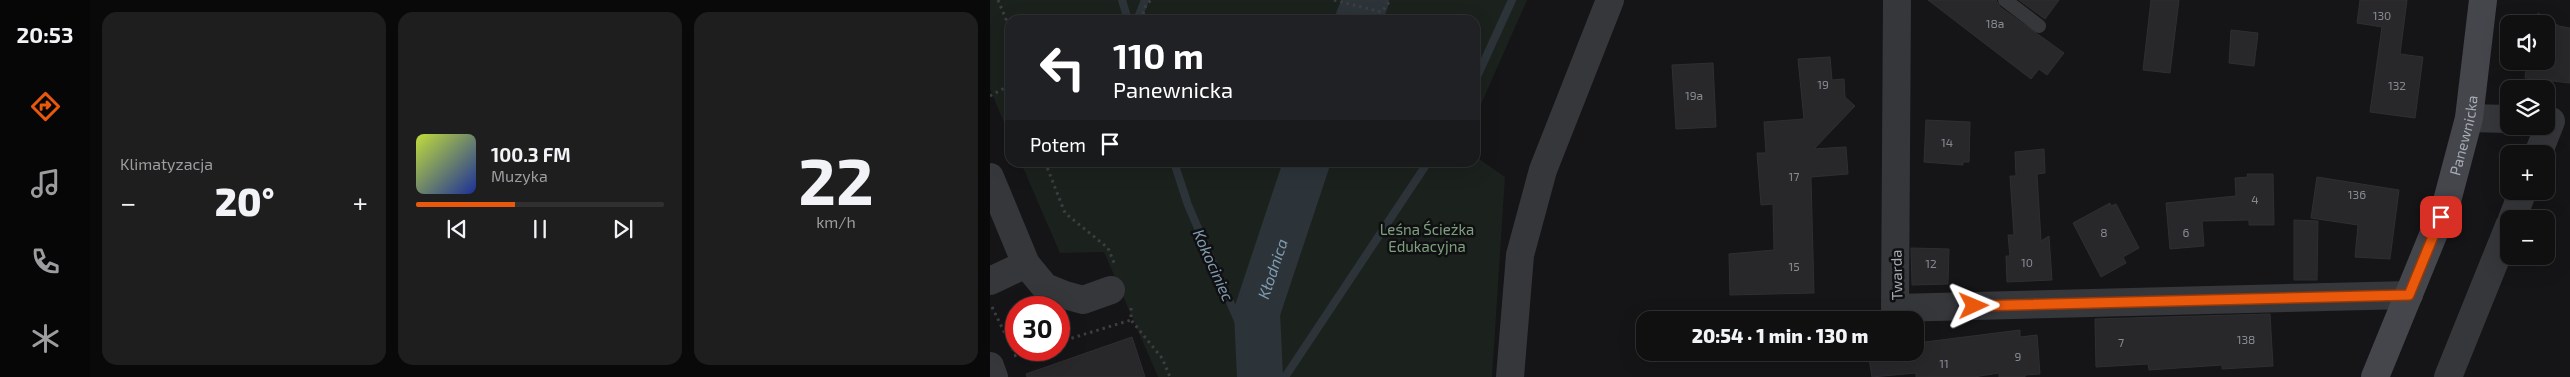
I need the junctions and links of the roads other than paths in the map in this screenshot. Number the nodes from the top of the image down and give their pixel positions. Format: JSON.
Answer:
{"nodes":[{"id":1,"x":1610,"y":0,"type":"edge"},
{"id":2,"x":1897,"y":0,"type":"edge"},
{"id":3,"x":2005,"y":0,"type":"edge"},
{"id":4,"x":2483,"y":0,"type":"edge"},
{"id":5,"x":2039,"y":26,"type":"dead end"},
{"id":6,"x":2469,"y":118,"type":"junction"},
{"id":7,"x":2500,"y":119,"type":"edge"},
{"id":8,"x":2556,"y":121,"type":"edge"},
{"id":9,"x":2543,"y":145,"type":"edge"},
{"id":10,"x":990,"y":178,"type":"edge"},
{"id":11,"x":2500,"y":248,"type":"edge"},
{"id":12,"x":1026,"y":264,"type":"junction"},
{"id":13,"x":990,"y":281,"type":"edge"},
{"id":14,"x":1119,"y":286,"type":"road end"},
{"id":15,"x":2409,"y":295,"type":"junction"},
{"id":16,"x":990,"y":366,"type":"edge"},
{"id":17,"x":994,"y":377,"type":"edge"},
{"id":18,"x":1510,"y":377,"type":"edge"},
{"id":19,"x":2375,"y":377,"type":"edge"},
{"id":20,"x":2448,"y":377,"type":"edge"}],
"edges":[{"from":1,"to":18,"type":"street"},
{"from":2,"to":15,"type":"street","name":"Twarda"},
{"from":3,"to":5,"type":"lane"},
{"from":4,"to":6,"type":"street","name":"Panewnicka"},
{"from":6,"to":7,"type":"street"},
{"from":6,"to":15,"type":"street","name":"Panewnicka"},
{"from":8,"to":9,"type":"street"},
{"from":10,"to":12,"type":"street"},
{"from":11,"to":20,"type":"street"},
{"from":12,"to":13,"type":"street"},
{"from":12,"to":14,"type":"street"},
{"from":15,"to":19,"type":"street","name":"Panewnicka"},
{"from":16,"to":17,"type":"street"}]}
